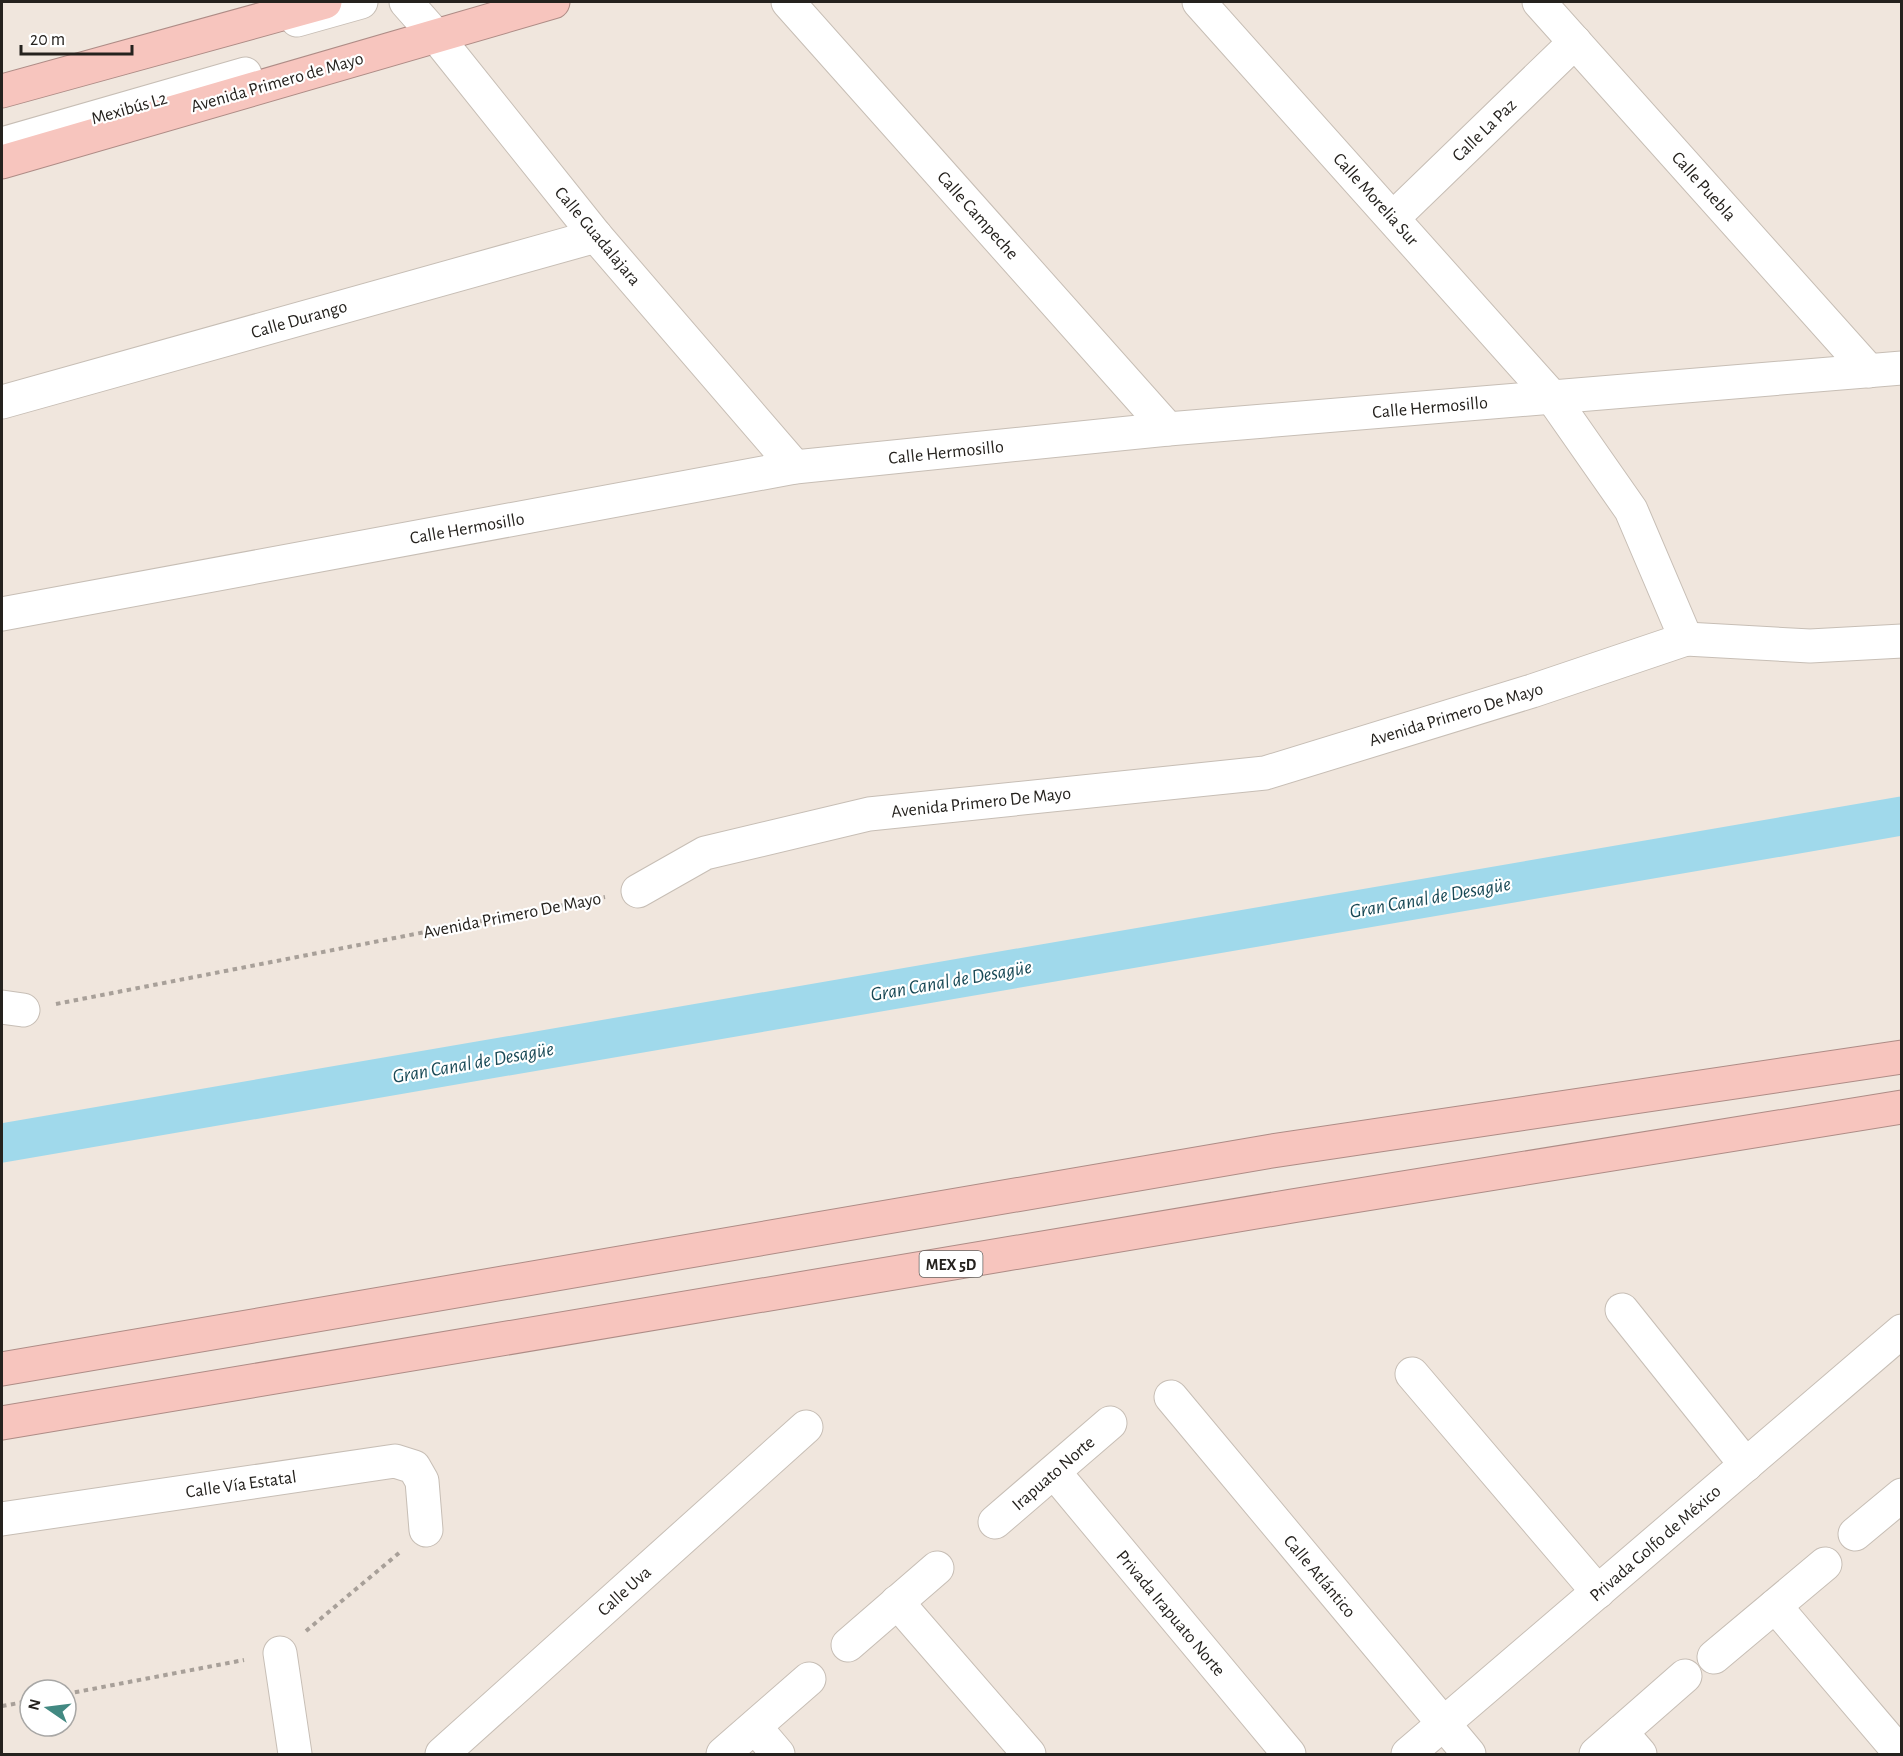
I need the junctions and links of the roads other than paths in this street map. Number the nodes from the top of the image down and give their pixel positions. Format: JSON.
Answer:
{"nodes":[{"id":1,"x":326,"y":2,"type":"edge"},
{"id":2,"x":361,"y":2,"type":"edge"},
{"id":3,"x":499,"y":2,"type":"edge"},
{"id":4,"x":554,"y":2,"type":"edge"},
{"id":5,"x":788,"y":2,"type":"edge"},
{"id":6,"x":1199,"y":2,"type":"edge"},
{"id":7,"x":1539,"y":2,"type":"edge"},
{"id":8,"x":422,"y":20,"type":"edge"},
{"id":9,"x":1575,"y":42,"type":"junction"},
{"id":10,"x":2,"y":91,"type":"edge"},
{"id":11,"x":2,"y":104,"type":"edge"},
{"id":12,"x":2,"y":144,"type":"edge"},
{"id":13,"x":2,"y":162,"type":"edge"},
{"id":14,"x":1393,"y":218,"type":"junction"},
{"id":15,"x":596,"y":236,"type":"junction"},
{"id":16,"x":1902,"y":368,"type":"edge"},
{"id":17,"x":1869,"y":371,"type":"junction"},
{"id":18,"x":1552,"y":397,"type":"junction"},
{"id":19,"x":2,"y":402,"type":"edge"},
{"id":20,"x":1168,"y":429,"type":"junction"},
{"id":21,"x":795,"y":467,"type":"junction"},
{"id":22,"x":2,"y":614,"type":"edge"},
{"id":23,"x":1686,"y":639,"type":"junction"},
{"id":24,"x":1902,"y":641,"type":"edge"},
{"id":25,"x":638,"y":891,"type":"road end"},
{"id":26,"x":1902,"y":1057,"type":"edge"},
{"id":27,"x":1902,"y":1107,"type":"edge"},
{"id":28,"x":1622,"y":1310,"type":"dead end"},
{"id":29,"x":1902,"y":1331,"type":"edge"},
{"id":30,"x":2,"y":1369,"type":"edge"},
{"id":31,"x":1412,"y":1374,"type":"dead end"},
{"id":32,"x":1171,"y":1397,"type":"dead end"},
{"id":33,"x":2,"y":1423,"type":"edge"},
{"id":34,"x":1110,"y":1424,"type":"dead end"},
{"id":35,"x":806,"y":1427,"type":"dead end"},
{"id":36,"x":1746,"y":1465,"type":"junction"},
{"id":37,"x":1054,"y":1472,"type":"junction"},
{"id":38,"x":1902,"y":1495,"type":"edge"},
{"id":39,"x":2,"y":1519,"type":"edge"},
{"id":40,"x":995,"y":1522,"type":"dead end"},
{"id":41,"x":426,"y":1530,"type":"dead end"},
{"id":42,"x":1855,"y":1534,"type":"dead end"},
{"id":43,"x":1825,"y":1564,"type":"dead end"},
{"id":44,"x":937,"y":1568,"type":"dead end"},
{"id":45,"x":1598,"y":1592,"type":"junction"},
{"id":46,"x":897,"y":1602,"type":"junction"},
{"id":47,"x":1775,"y":1606,"type":"junction"},
{"id":48,"x":848,"y":1646,"type":"dead end"},
{"id":49,"x":280,"y":1653,"type":"dead end"},
{"id":50,"x":1714,"y":1657,"type":"dead end"},
{"id":51,"x":1685,"y":1676,"type":"dead end"},
{"id":52,"x":809,"y":1679,"type":"dead end"},
{"id":53,"x":1443,"y":1725,"type":"junction"},
{"id":54,"x":754,"y":1727,"type":"junction"},
{"id":55,"x":1631,"y":1743,"type":"edge"},
{"id":56,"x":295,"y":1755,"type":"edge"},
{"id":57,"x":442,"y":1755,"type":"edge"},
{"id":58,"x":723,"y":1755,"type":"edge"},
{"id":59,"x":778,"y":1755,"type":"edge"},
{"id":60,"x":1029,"y":1755,"type":"edge"},
{"id":61,"x":1289,"y":1755,"type":"edge"},
{"id":62,"x":1408,"y":1755,"type":"edge"},
{"id":63,"x":1469,"y":1755,"type":"edge"},
{"id":64,"x":1596,"y":1755,"type":"edge"},
{"id":65,"x":1900,"y":1755,"type":"edge"}],
"edges":[{"from":1,"to":10,"type":"highway"},
{"from":2,"to":11,"type":"street"},
{"from":3,"to":8,"type":"street","name":"Mexibús L2"},
{"from":4,"to":8,"type":"highway","name":"Avenida Primero de Mayo"},
{"from":5,"to":20,"type":"street","name":"Calle Campeche"},
{"from":6,"to":14,"type":"street","name":"Calle Morelia Sur"},
{"from":7,"to":9,"type":"street","name":"Calle Puebla"},
{"from":8,"to":12,"type":"street","name":"Mexibús L2"},
{"from":8,"to":13,"type":"highway","name":"Avenida Primero de Mayo"},
{"from":8,"to":15,"type":"street","name":"Calle Guadalajara"},
{"from":9,"to":14,"type":"street","name":"Calle La Paz"},
{"from":9,"to":17,"type":"street","name":"Calle Puebla"},
{"from":14,"to":18,"type":"street","name":"Calle Morelia Sur"},
{"from":15,"to":19,"type":"street","name":"Calle Durango"},
{"from":15,"to":21,"type":"street","name":"Calle Guadalajara"},
{"from":16,"to":17,"type":"street","name":"Calle Hermosillo"},
{"from":17,"to":18,"type":"street","name":"Calle Hermosillo"},
{"from":18,"to":20,"type":"street","name":"Calle Hermosillo"},
{"from":18,"to":23,"type":"street"},
{"from":20,"to":21,"type":"street","name":"Calle Hermosillo"},
{"from":21,"to":22,"type":"street","name":"Calle Hermosillo"},
{"from":23,"to":24,"type":"street"},
{"from":23,"to":25,"type":"street","name":"Avenida Primero De Mayo"},
{"from":26,"to":30,"type":"highway"},
{"from":27,"to":33,"type":"highway","number":"MEX 5D"},
{"from":28,"to":36,"type":"street"},
{"from":29,"to":36,"type":"street","name":"Privada Golfo de México"},
{"from":31,"to":45,"type":"street"},
{"from":32,"to":53,"type":"street","name":"Calle Atlántico"},
{"from":34,"to":37,"type":"street","name":"Irapuato Norte"},
{"from":35,"to":57,"type":"street","name":"Calle Uva"},
{"from":36,"to":45,"type":"street","name":"Privada Golfo de México"},
{"from":37,"to":40,"type":"street","name":"Irapuato Norte"},
{"from":37,"to":61,"type":"street","name":"Privada Irapuato Norte"},
{"from":38,"to":42,"type":"street"},
{"from":39,"to":41,"type":"street","name":"Calle Vía Estatal"},
{"from":43,"to":47,"type":"street"},
{"from":44,"to":46,"type":"street"},
{"from":45,"to":53,"type":"street","name":"Privada Golfo de México"},
{"from":46,"to":48,"type":"street"},
{"from":46,"to":60,"type":"street"},
{"from":47,"to":50,"type":"street"},
{"from":47,"to":65,"type":"street"},
{"from":49,"to":56,"type":"street"},
{"from":51,"to":55,"type":"street"},
{"from":52,"to":54,"type":"street"},
{"from":53,"to":62,"type":"street","name":"Privada Golfo de México"},
{"from":53,"to":63,"type":"street","name":"Calle Atlántico"},
{"from":54,"to":58,"type":"street"},
{"from":54,"to":59,"type":"street"},
{"from":55,"to":64,"type":"street"}]}
